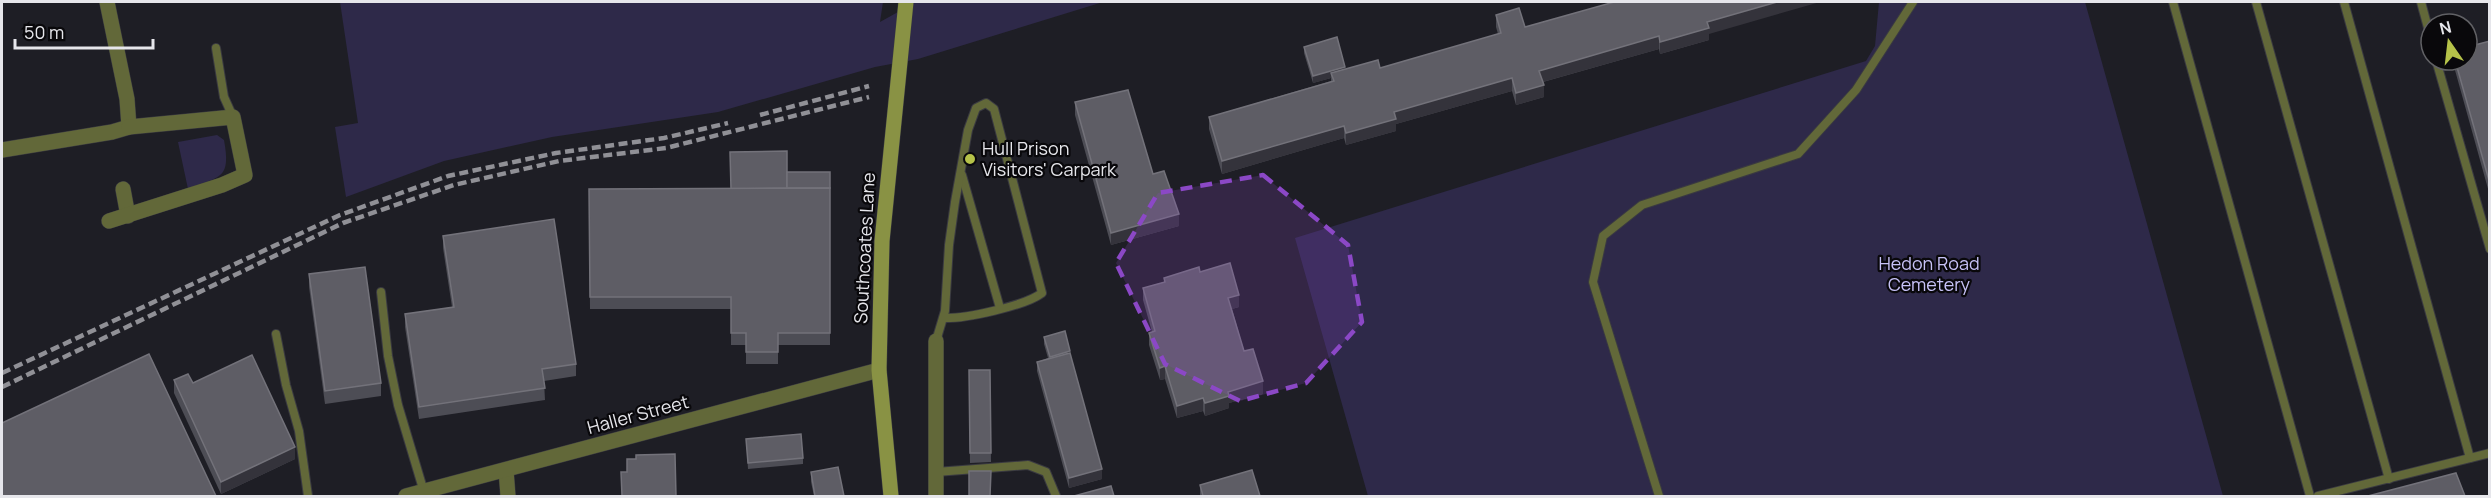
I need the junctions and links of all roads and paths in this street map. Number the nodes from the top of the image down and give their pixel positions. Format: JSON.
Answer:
{"nodes":[{"id":1,"x":107,"y":2,"type":"edge"},
{"id":2,"x":906,"y":2,"type":"edge"},
{"id":3,"x":1913,"y":2,"type":"edge"},
{"id":4,"x":2173,"y":2,"type":"edge"},
{"id":5,"x":2256,"y":2,"type":"edge"},
{"id":6,"x":2344,"y":2,"type":"edge"},
{"id":7,"x":216,"y":48,"type":"dead end"},
{"id":8,"x":2439,"y":72,"type":"edge"},
{"id":9,"x":233,"y":117,"type":"junction"},
{"id":10,"x":129,"y":127,"type":"junction"},
{"id":11,"x":2,"y":150,"type":"edge"},
{"id":12,"x":962,"y":172,"type":"junction"},
{"id":13,"x":123,"y":189,"type":"dead end"},
{"id":14,"x":128,"y":216,"type":"junction"},
{"id":15,"x":109,"y":221,"type":"dead end"},
{"id":16,"x":2490,"y":249,"type":"edge"},
{"id":17,"x":381,"y":292,"type":"dead end"},
{"id":18,"x":1000,"y":308,"type":"junction"},
{"id":19,"x":943,"y":318,"type":"junction"},
{"id":20,"x":276,"y":334,"type":"dead end"},
{"id":21,"x":936,"y":341,"type":"joint"},
{"id":22,"x":879,"y":370,"type":"junction"},
{"id":23,"x":2490,"y":453,"type":"edge"},
{"id":24,"x":2470,"y":458,"type":"junction"},
{"id":25,"x":506,"y":470,"type":"junction"},
{"id":26,"x":936,"y":472,"type":"junction"},
{"id":27,"x":2389,"y":479,"type":"junction"},
{"id":28,"x":424,"y":492,"type":"junction"},
{"id":29,"x":308,"y":496,"type":"edge"},
{"id":30,"x":406,"y":496,"type":"edge"},
{"id":31,"x":508,"y":496,"type":"edge"},
{"id":32,"x":891,"y":496,"type":"edge"},
{"id":33,"x":936,"y":496,"type":"edge"},
{"id":34,"x":1056,"y":496,"type":"edge"},
{"id":35,"x":1659,"y":496,"type":"edge"},
{"id":36,"x":2310,"y":496,"type":"edge"},
{"id":37,"x":2318,"y":496,"type":"edge"}],
"edges":[{"from":1,"to":10,"type":"street"},
{"from":2,"to":22,"type":"street","name":"Southcoates Lane"},
{"from":3,"to":35,"type":"lane"},
{"from":4,"to":36,"type":"lane"},
{"from":5,"to":27,"type":"lane"},
{"from":6,"to":24,"type":"lane"},
{"from":7,"to":9,"type":"lane"},
{"from":8,"to":16,"type":"lane"},
{"from":9,"to":10,"type":"street"},
{"from":9,"to":14,"type":"street"},
{"from":10,"to":11,"type":"street"},
{"from":12,"to":18,"type":"lane"},
{"from":12,"to":18,"type":"lane"},
{"from":12,"to":19,"type":"lane"},
{"from":13,"to":14,"type":"street"},
{"from":14,"to":15,"type":"street"},
{"from":17,"to":28,"type":"lane"},
{"from":18,"to":19,"type":"lane"},
{"from":19,"to":21,"type":"lane"},
{"from":20,"to":29,"type":"lane"},
{"from":21,"to":26,"type":"street"},
{"from":22,"to":25,"type":"street","name":"Haller Street"},
{"from":22,"to":32,"type":"street","name":"Southcoates Lane"},
{"from":23,"to":24,"type":"lane"},
{"from":24,"to":27,"type":"lane"},
{"from":25,"to":28,"type":"street","name":"Haller Street"},
{"from":25,"to":31,"type":"street"},
{"from":26,"to":33,"type":"street"},
{"from":26,"to":34,"type":"lane"},
{"from":27,"to":37,"type":"lane"},
{"from":28,"to":30,"type":"street","name":"Haller Street"}]}
